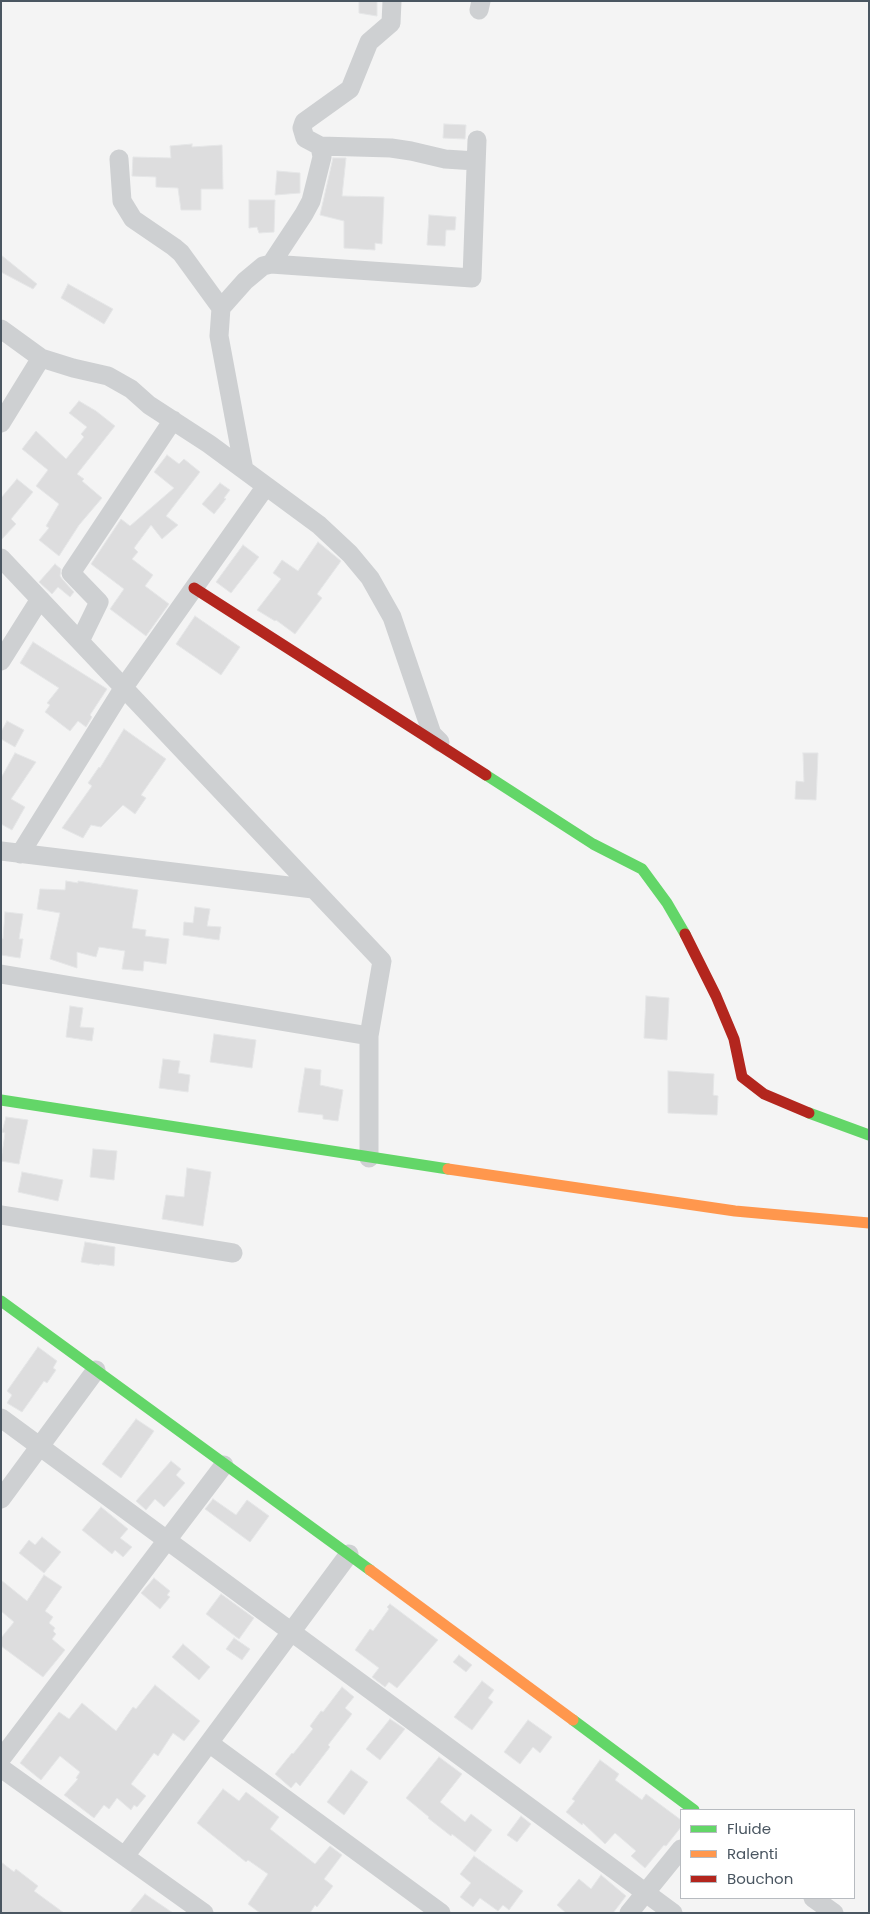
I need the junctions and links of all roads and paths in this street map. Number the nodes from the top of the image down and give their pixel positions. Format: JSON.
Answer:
{"nodes":[{"id":1,"x":392,"y":1,"type":"edge"},
{"id":2,"x":476,"y":140,"type":"dead end"},
{"id":3,"x":320,"y":146,"type":"junction"},
{"id":4,"x":119,"y":159,"type":"dead end"},
{"id":5,"x":476,"y":161,"type":"junction"},
{"id":6,"x":271,"y":264,"type":"junction"},
{"id":7,"x":221,"y":308,"type":"junction"},
{"id":8,"x":1,"y":329,"type":"edge"},
{"id":9,"x":41,"y":358,"type":"junction"},
{"id":10,"x":173,"y":420,"type":"junction"},
{"id":11,"x":1,"y":423,"type":"edge"},
{"id":12,"x":244,"y":470,"type":"junction"},
{"id":13,"x":266,"y":486,"type":"junction"},
{"id":14,"x":1,"y":558,"type":"edge"},
{"id":15,"x":194,"y":588,"type":"junction"},
{"id":16,"x":40,"y":599,"type":"junction"},
{"id":17,"x":80,"y":641,"type":"junction"},
{"id":18,"x":1,"y":661,"type":"edge"},
{"id":19,"x":124,"y":687,"type":"junction"},
{"id":20,"x":452,"y":754,"type":"junction"},
{"id":21,"x":1,"y":852,"type":"edge"},
{"id":22,"x":20,"y":854,"type":"junction"},
{"id":23,"x":313,"y":889,"type":"junction"},
{"id":24,"x":1,"y":974,"type":"edge"},
{"id":25,"x":369,"y":1036,"type":"junction"},
{"id":26,"x":1,"y":1100,"type":"edge"},
{"id":27,"x":869,"y":1135,"type":"edge"},
{"id":28,"x":369,"y":1158,"type":"junction"},
{"id":29,"x":1,"y":1215,"type":"edge"},
{"id":30,"x":869,"y":1222,"type":"edge"},
{"id":31,"x":233,"y":1253,"type":"dead end"},
{"id":32,"x":1,"y":1301,"type":"edge"},
{"id":33,"x":96,"y":1370,"type":"junction"},
{"id":34,"x":1,"y":1418,"type":"edge"},
{"id":35,"x":40,"y":1447,"type":"junction"},
{"id":36,"x":224,"y":1465,"type":"junction"},
{"id":37,"x":1,"y":1499,"type":"edge"},
{"id":38,"x":167,"y":1540,"type":"junction"},
{"id":39,"x":349,"y":1554,"type":"junction"},
{"id":40,"x":292,"y":1632,"type":"junction"},
{"id":41,"x":208,"y":1743,"type":"junction"},
{"id":42,"x":1,"y":1758,"type":"edge"},
{"id":43,"x":1,"y":1768,"type":"edge"},
{"id":44,"x":693,"y":1809,"type":"edge"},
{"id":45,"x":680,"y":1850,"type":"edge"},
{"id":46,"x":125,"y":1856,"type":"junction"},
{"id":47,"x":646,"y":1893,"type":"junction"},
{"id":48,"x":814,"y":1899,"type":"edge"},
{"id":49,"x":204,"y":1913,"type":"edge"},
{"id":50,"x":441,"y":1913,"type":"edge"},
{"id":51,"x":629,"y":1913,"type":"edge"},
{"id":52,"x":673,"y":1913,"type":"edge"},
{"id":53,"x":834,"y":1913,"type":"edge"}],
"edges":[{"from":1,"to":3,"type":"street"},
{"from":2,"to":5,"type":"street"},
{"from":3,"to":5,"type":"street"},
{"from":3,"to":6,"type":"street"},
{"from":4,"to":7,"type":"street"},
{"from":5,"to":6,"type":"street"},
{"from":6,"to":7,"type":"street"},
{"from":7,"to":12,"type":"street"},
{"from":8,"to":9,"type":"street"},
{"from":9,"to":10,"type":"street"},
{"from":9,"to":11,"type":"street"},
{"from":10,"to":12,"type":"street"},
{"from":10,"to":17,"type":"street"},
{"from":12,"to":13,"type":"street"},
{"from":13,"to":15,"type":"street"},
{"from":13,"to":20,"type":"street"},
{"from":14,"to":16,"type":"street"},
{"from":15,"to":19,"type":"street"},
{"from":15,"to":20,"type":"street"},
{"from":16,"to":17,"type":"street"},
{"from":16,"to":18,"type":"street"},
{"from":17,"to":19,"type":"street"},
{"from":19,"to":22,"type":"street"},
{"from":19,"to":23,"type":"street"},
{"from":20,"to":27,"type":"street"},
{"from":21,"to":22,"type":"street"},
{"from":22,"to":23,"type":"street"},
{"from":23,"to":25,"type":"street"},
{"from":24,"to":25,"type":"street"},
{"from":25,"to":28,"type":"street"},
{"from":26,"to":28,"type":"street"},
{"from":28,"to":30,"type":"street"},
{"from":29,"to":31,"type":"street"},
{"from":32,"to":33,"type":"street"},
{"from":33,"to":35,"type":"street"},
{"from":33,"to":36,"type":"street"},
{"from":34,"to":35,"type":"street"},
{"from":35,"to":37,"type":"street"},
{"from":35,"to":38,"type":"street"},
{"from":36,"to":38,"type":"street"},
{"from":36,"to":39,"type":"street"},
{"from":38,"to":40,"type":"street"},
{"from":38,"to":42,"type":"street"},
{"from":39,"to":40,"type":"street"},
{"from":39,"to":44,"type":"street"},
{"from":40,"to":41,"type":"street"},
{"from":40,"to":47,"type":"street"},
{"from":41,"to":46,"type":"street"},
{"from":41,"to":50,"type":"street"},
{"from":43,"to":46,"type":"street"},
{"from":45,"to":47,"type":"street"},
{"from":46,"to":49,"type":"street"},
{"from":47,"to":51,"type":"street"},
{"from":47,"to":52,"type":"street"},
{"from":48,"to":53,"type":"street"}]}
